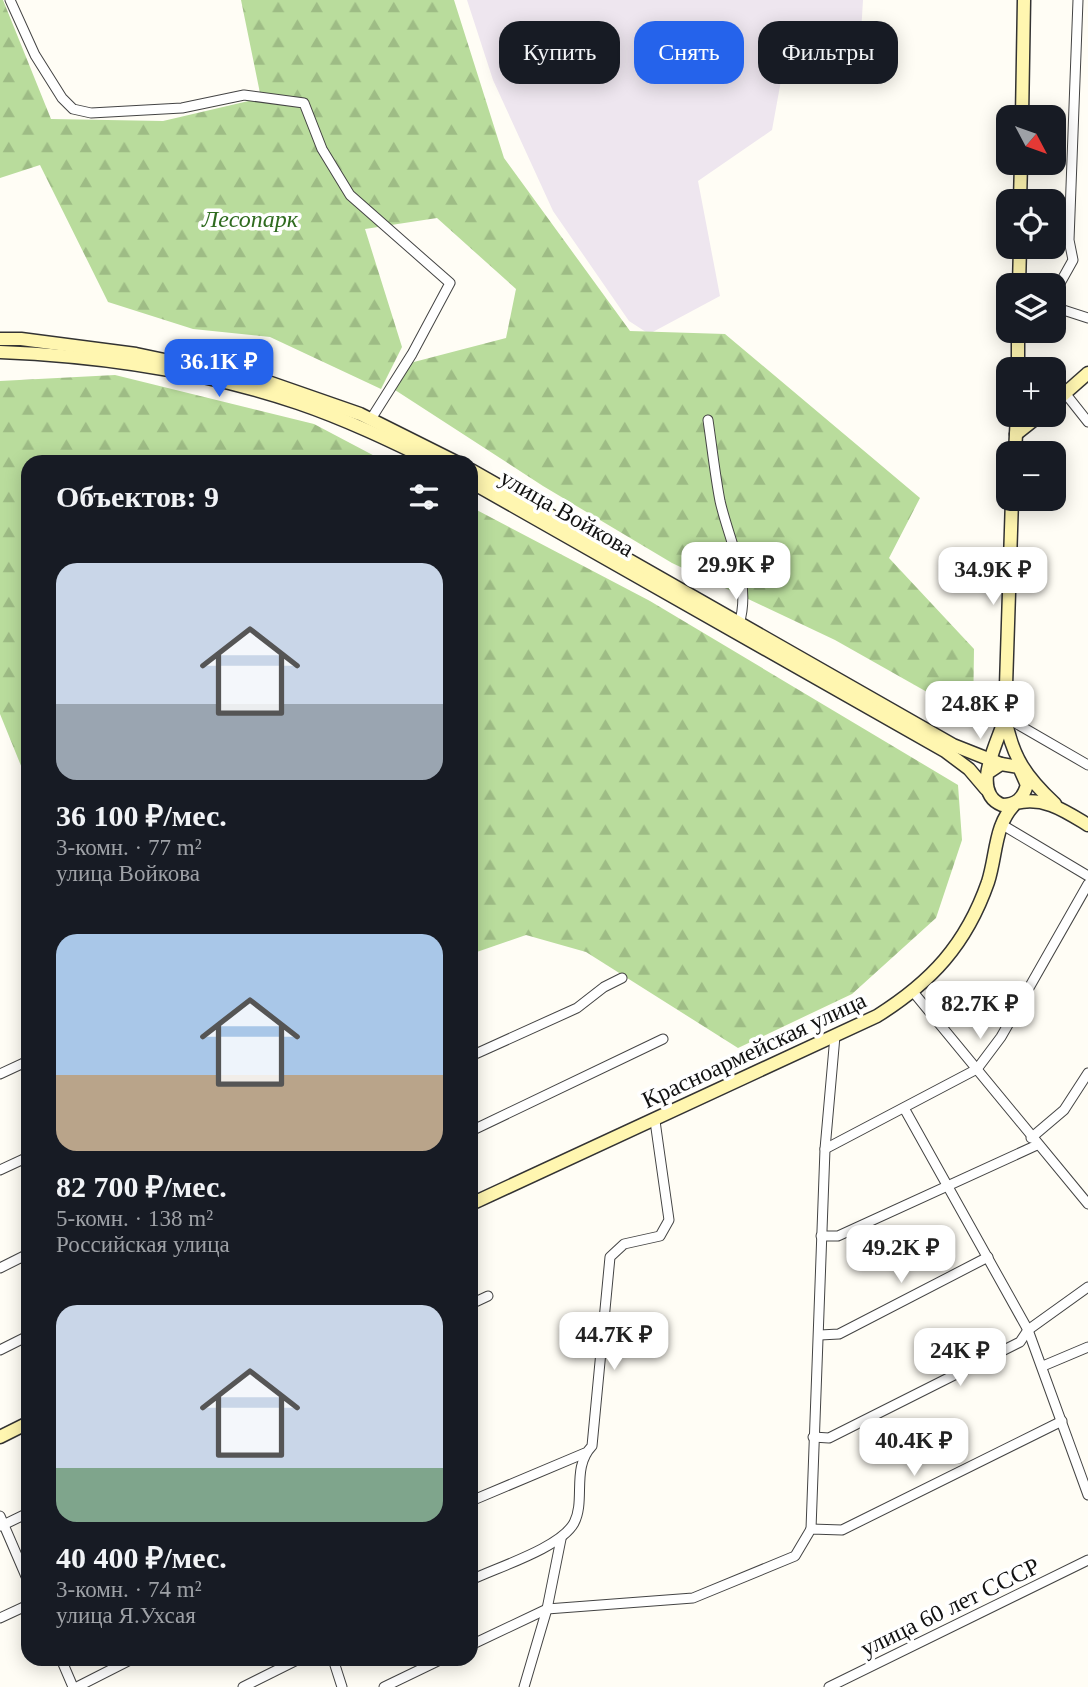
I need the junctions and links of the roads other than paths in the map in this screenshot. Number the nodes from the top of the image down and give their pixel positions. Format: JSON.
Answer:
{"nodes":[{"id":1,"x":10,"y":0,"type":"edge"},
{"id":2,"x":1024,"y":0,"type":"edge"},
{"id":3,"x":1078,"y":0,"type":"edge"},
{"id":4,"x":1022,"y":105,"type":"edge"},
{"id":5,"x":1066,"y":273,"type":"edge"},
{"id":6,"x":1066,"y":311,"type":"edge"},
{"id":7,"x":1088,"y":318,"type":"edge"},
{"id":8,"x":0,"y":339,"type":"edge"},
{"id":9,"x":0,"y":352,"type":"edge"},
{"id":10,"x":1088,"y":373,"type":"edge"},
{"id":11,"x":1066,"y":392,"type":"edge"},
{"id":12,"x":1066,"y":394,"type":"edge"},
{"id":13,"x":371,"y":419,"type":"junction"},
{"id":14,"x":708,"y":420,"type":"dead end"},
{"id":15,"x":1088,"y":422,"type":"edge"},
{"id":16,"x":1016,"y":427,"type":"edge"},
{"id":17,"x":1025,"y":427,"type":"edge"},
{"id":18,"x":1016,"y":434,"type":"junction"},
{"id":19,"x":1016,"y":441,"type":"edge"},
{"id":20,"x":419,"y":455,"type":"edge"},
{"id":21,"x":442,"y":455,"type":"edge"},
{"id":22,"x":478,"y":474,"type":"edge"},
{"id":23,"x":478,"y":486,"type":"edge"},
{"id":24,"x":1012,"y":511,"type":"edge"},
{"id":25,"x":739,"y":624,"type":"junction"},
{"id":26,"x":1005,"y":717,"type":"junction"},
{"id":27,"x":996,"y":761,"type":"junction"},
{"id":28,"x":1088,"y":765,"type":"edge"},
{"id":29,"x":1025,"y":774,"type":"junction"},
{"id":30,"x":988,"y":793,"type":"junction"},
{"id":31,"x":1016,"y":803,"type":"junction"},
{"id":32,"x":1058,"y":807,"type":"junction"},
{"id":33,"x":1001,"y":824,"type":"junction"},
{"id":34,"x":1088,"y":825,"type":"edge"},
{"id":35,"x":1088,"y":876,"type":"edge"},
{"id":36,"x":1088,"y":884,"type":"edge"},
{"id":37,"x":622,"y":978,"type":"dead end"},
{"id":38,"x":914,"y":993,"type":"junction"},
{"id":39,"x":835,"y":1036,"type":"junction"},
{"id":40,"x":663,"y":1039,"type":"dead end"},
{"id":41,"x":478,"y":1053,"type":"edge"},
{"id":42,"x":21,"y":1064,"type":"edge"},
{"id":43,"x":977,"y":1069,"type":"junction"},
{"id":44,"x":1088,"y":1073,"type":"edge"},
{"id":45,"x":0,"y":1074,"type":"edge"},
{"id":46,"x":1085,"y":1087,"type":"edge"},
{"id":47,"x":904,"y":1108,"type":"junction"},
{"id":48,"x":655,"y":1121,"type":"junction"},
{"id":49,"x":478,"y":1128,"type":"edge"},
{"id":50,"x":1034,"y":1142,"type":"junction"},
{"id":51,"x":825,"y":1149,"type":"junction"},
{"id":52,"x":21,"y":1160,"type":"edge"},
{"id":53,"x":0,"y":1170,"type":"edge"},
{"id":54,"x":947,"y":1184,"type":"junction"},
{"id":55,"x":478,"y":1201,"type":"edge"},
{"id":56,"x":1088,"y":1204,"type":"edge"},
{"id":57,"x":821,"y":1236,"type":"junction"},
{"id":58,"x":988,"y":1257,"type":"junction"},
{"id":59,"x":21,"y":1258,"type":"edge"},
{"id":60,"x":0,"y":1268,"type":"edge"},
{"id":61,"x":1088,"y":1287,"type":"edge"},
{"id":62,"x":488,"y":1296,"type":"dead end"},
{"id":63,"x":478,"y":1301,"type":"edge"},
{"id":64,"x":1028,"y":1330,"type":"junction"},
{"id":65,"x":820,"y":1335,"type":"junction"},
{"id":66,"x":21,"y":1340,"type":"edge"},
{"id":67,"x":1088,"y":1347,"type":"edge"},
{"id":68,"x":0,"y":1350,"type":"edge"},
{"id":69,"x":1043,"y":1366,"type":"junction"},
{"id":70,"x":1062,"y":1421,"type":"junction"},
{"id":71,"x":21,"y":1426,"type":"edge"},
{"id":72,"x":0,"y":1437,"type":"edge"},
{"id":73,"x":813,"y":1437,"type":"junction"},
{"id":74,"x":585,"y":1453,"type":"junction"},
{"id":75,"x":1088,"y":1495,"type":"edge"},
{"id":76,"x":478,"y":1498,"type":"edge"},
{"id":77,"x":21,"y":1515,"type":"edge"},
{"id":78,"x":1,"y":1522,"type":"edge"},
{"id":79,"x":810,"y":1529,"type":"junction"},
{"id":80,"x":561,"y":1539,"type":"junction"},
{"id":81,"x":1088,"y":1560,"type":"edge"},
{"id":82,"x":21,"y":1566,"type":"edge"},
{"id":83,"x":478,"y":1577,"type":"edge"},
{"id":84,"x":21,"y":1608,"type":"edge"},
{"id":85,"x":547,"y":1609,"type":"junction"},
{"id":86,"x":0,"y":1618,"type":"edge"},
{"id":87,"x":478,"y":1642,"type":"edge"},
{"id":88,"x":64,"y":1666,"type":"edge"},
{"id":89,"x":118,"y":1666,"type":"edge"},
{"id":90,"x":285,"y":1666,"type":"edge"},
{"id":91,"x":335,"y":1666,"type":"edge"},
{"id":92,"x":428,"y":1666,"type":"edge"},
{"id":93,"x":75,"y":1687,"type":"edge"},
{"id":94,"x":243,"y":1687,"type":"edge"},
{"id":95,"x":342,"y":1687,"type":"edge"},
{"id":96,"x":384,"y":1687,"type":"edge"},
{"id":97,"x":524,"y":1687,"type":"edge"},
{"id":98,"x":829,"y":1687,"type":"edge"}],
"edges":[{"from":1,"to":13,"type":"street"},
{"from":2,"to":4,"type":"main road"},
{"from":3,"to":5,"type":"street"},
{"from":6,"to":7,"type":"street"},
{"from":8,"to":13,"type":"main road"},
{"from":9,"to":20,"type":"main road"},
{"from":10,"to":11,"type":"main road"},
{"from":12,"to":15,"type":"street"},
{"from":13,"to":21,"type":"main road"},
{"from":14,"to":25,"type":"street"},
{"from":16,"to":18,"type":"main road"},
{"from":17,"to":18,"type":"main road"},
{"from":18,"to":19,"type":"main road"},
{"from":22,"to":25,"type":"main road","name":"улица Войкова"},
{"from":23,"to":30,"type":"main road","name":"улица Войкова"},
{"from":24,"to":26,"type":"main road"},
{"from":25,"to":27,"type":"main road","name":"улица Войкова"},
{"from":26,"to":27,"type":"main road"},
{"from":26,"to":28,"type":"street"},
{"from":26,"to":29,"type":"main road"},
{"from":27,"to":29,"type":"main road"},
{"from":27,"to":30,"type":"main road"},
{"from":29,"to":31,"type":"main road"},
{"from":29,"to":32,"type":"main road"},
{"from":30,"to":31,"type":"main road"},
{"from":30,"to":33,"type":"main road","name":"улица Войкова"},
{"from":31,"to":32,"type":"main road"},
{"from":31,"to":33,"type":"main road"},
{"from":32,"to":34,"type":"main road"},
{"from":33,"to":35,"type":"street"},
{"from":33,"to":38,"type":"main road","name":"Красноармейская улица"},
{"from":36,"to":43,"type":"street"},
{"from":37,"to":41,"type":"street"},
{"from":38,"to":39,"type":"main road","name":"Красноармейская улица"},
{"from":38,"to":43,"type":"street"},
{"from":39,"to":48,"type":"main road","name":"Красноармейская улица"},
{"from":39,"to":51,"type":"street"},
{"from":40,"to":49,"type":"street"},
{"from":42,"to":45,"type":"street"},
{"from":43,"to":47,"type":"street"},
{"from":43,"to":50,"type":"street"},
{"from":44,"to":46,"type":"street"},
{"from":46,"to":50,"type":"street"},
{"from":47,"to":51,"type":"street"},
{"from":47,"to":54,"type":"street"},
{"from":48,"to":55,"type":"main road","name":"Красноармейская улица"},
{"from":48,"to":74,"type":"street"},
{"from":50,"to":54,"type":"street"},
{"from":50,"to":56,"type":"street"},
{"from":51,"to":57,"type":"street"},
{"from":52,"to":53,"type":"street"},
{"from":54,"to":57,"type":"street"},
{"from":54,"to":58,"type":"street"},
{"from":57,"to":65,"type":"street"},
{"from":58,"to":64,"type":"street"},
{"from":58,"to":65,"type":"street"},
{"from":59,"to":60,"type":"street"},
{"from":61,"to":64,"type":"street"},
{"from":62,"to":63,"type":"street"},
{"from":64,"to":69,"type":"street"},
{"from":64,"to":73,"type":"street"},
{"from":65,"to":73,"type":"street"},
{"from":66,"to":68,"type":"street"},
{"from":67,"to":69,"type":"street"},
{"from":69,"to":70,"type":"street"},
{"from":70,"to":75,"type":"street"},
{"from":70,"to":79,"type":"street"},
{"from":71,"to":72,"type":"main road"},
{"from":73,"to":79,"type":"street"},
{"from":74,"to":76,"type":"street"},
{"from":74,"to":80,"type":"street"},
{"from":77,"to":78,"type":"street"},
{"from":78,"to":82,"type":"street"},
{"from":79,"to":85,"type":"street"},
{"from":80,"to":83,"type":"street"},
{"from":80,"to":85,"type":"street"},
{"from":81,"to":98,"type":"street","name":"улица 60 лет СССР"},
{"from":84,"to":86,"type":"street"},
{"from":85,"to":87,"type":"street"},
{"from":85,"to":97,"type":"street"},
{"from":88,"to":93,"type":"street"},
{"from":89,"to":93,"type":"street"},
{"from":90,"to":94,"type":"street"},
{"from":91,"to":95,"type":"street"},
{"from":92,"to":96,"type":"street"}]}
